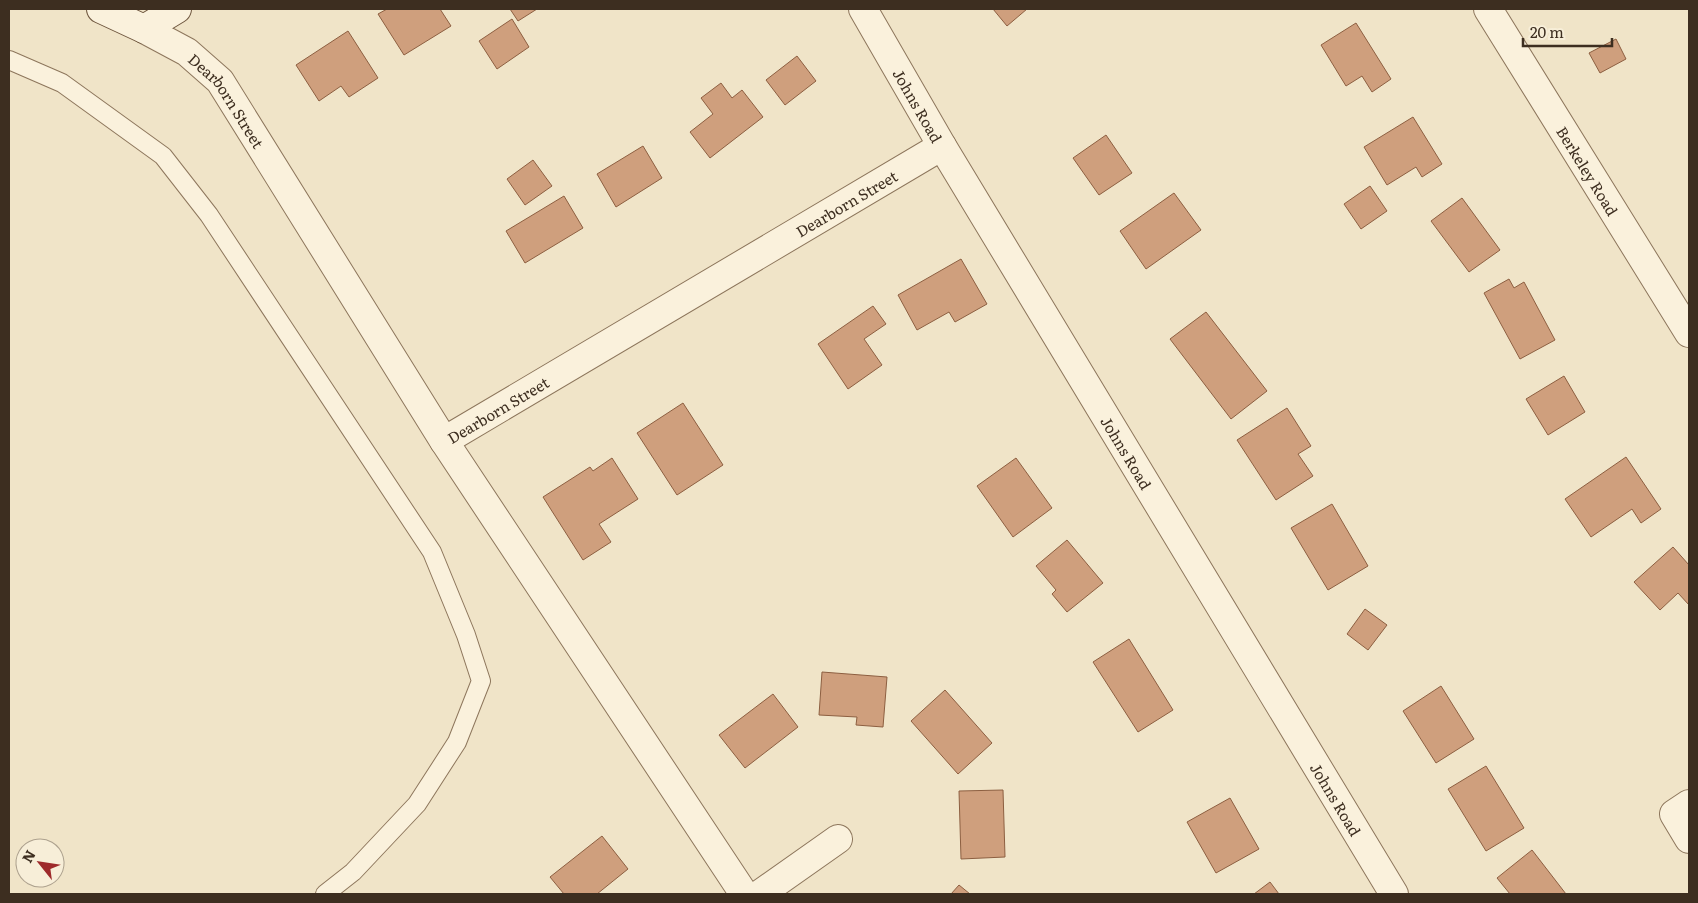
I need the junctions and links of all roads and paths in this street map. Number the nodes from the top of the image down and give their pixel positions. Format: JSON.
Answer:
{"nodes":[{"id":1,"x":101,"y":9,"type":"edge"},
{"id":2,"x":177,"y":9,"type":"edge"},
{"id":3,"x":863,"y":9,"type":"edge"},
{"id":4,"x":1488,"y":9,"type":"edge"},
{"id":5,"x":144,"y":28,"type":"junction"},
{"id":6,"x":9,"y":60,"type":"edge"},
{"id":7,"x":942,"y":146,"type":"junction"},
{"id":8,"x":1689,"y":333,"type":"edge"},
{"id":9,"x":444,"y":441,"type":"junction"},
{"id":10,"x":1689,"y":804,"type":"edge"},
{"id":11,"x":838,"y":839,"type":"dead end"},
{"id":12,"x":1689,"y":839,"type":"edge"},
{"id":13,"x":325,"y":894,"type":"edge"},
{"id":14,"x":744,"y":894,"type":"edge"},
{"id":15,"x":760,"y":894,"type":"edge"},
{"id":16,"x":1394,"y":894,"type":"edge"}],
"edges":[{"from":1,"to":5,"type":"street","name":"Dearborn Street"},
{"from":2,"to":5,"type":"street"},
{"from":3,"to":7,"type":"street","name":"Johns Road"},
{"from":4,"to":8,"type":"street","name":"Berkeley Road"},
{"from":5,"to":9,"type":"street","name":"Dearborn Street"},
{"from":6,"to":13,"type":"lane"},
{"from":7,"to":9,"type":"street","name":"Dearborn Street"},
{"from":7,"to":16,"type":"street","name":"Johns Road"},
{"from":9,"to":14,"type":"street"},
{"from":10,"to":12,"type":"street"},
{"from":11,"to":15,"type":"street"}]}
